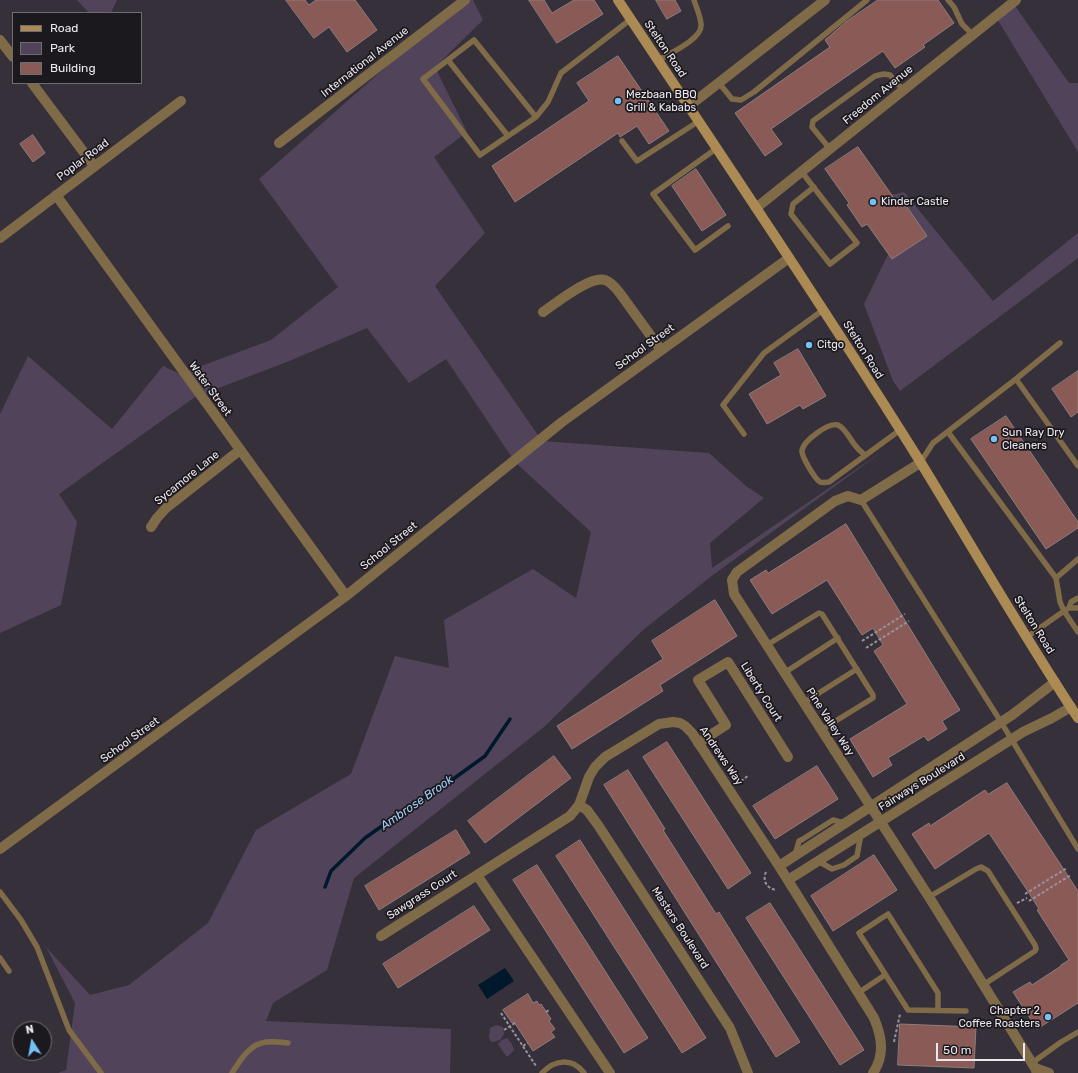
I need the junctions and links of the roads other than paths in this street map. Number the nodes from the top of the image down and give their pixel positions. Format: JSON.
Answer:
{"nodes":[{"id":1,"x":465,"y":0,"type":"edge"},
{"id":2,"x":618,"y":0,"type":"edge"},
{"id":3,"x":694,"y":0,"type":"edge"},
{"id":4,"x":825,"y":0,"type":"edge"},
{"id":5,"x":867,"y":0,"type":"edge"},
{"id":6,"x":948,"y":0,"type":"edge"},
{"id":7,"x":1016,"y":0,"type":"edge"},
{"id":8,"x":631,"y":19,"type":"junction"},
{"id":9,"x":972,"y":35,"type":"junction"},
{"id":10,"x":0,"y":40,"type":"edge"},
{"id":11,"x":12,"y":56,"type":"edge"},
{"id":12,"x":448,"y":60,"type":"junction"},
{"id":13,"x":659,"y":60,"type":"junction"},
{"id":14,"x":718,"y":83,"type":"junction"},
{"id":15,"x":33,"y":84,"type":"edge"},
{"id":16,"x":903,"y":90,"type":"junction"},
{"id":17,"x":181,"y":102,"type":"dead end"},
{"id":18,"x":689,"y":106,"type":"junction"},
{"id":19,"x":536,"y":117,"type":"junction"},
{"id":20,"x":698,"y":120,"type":"junction"},
{"id":21,"x":508,"y":136,"type":"junction"},
{"id":22,"x":622,"y":141,"type":"dead end"},
{"id":23,"x":279,"y":143,"type":"dead end"},
{"id":24,"x":717,"y":148,"type":"junction"},
{"id":25,"x":830,"y":148,"type":"junction"},
{"id":26,"x":94,"y":166,"type":"junction"},
{"id":27,"x":802,"y":172,"type":"junction"},
{"id":28,"x":814,"y":187,"type":"junction"},
{"id":29,"x":56,"y":195,"type":"junction"},
{"id":30,"x":756,"y":208,"type":"junction"},
{"id":31,"x":728,"y":226,"type":"dead end"},
{"id":32,"x":0,"y":238,"type":"edge"},
{"id":33,"x":789,"y":258,"type":"junction"},
{"id":34,"x":823,"y":310,"type":"junction"},
{"id":35,"x":543,"y":312,"type":"dead end"},
{"id":36,"x":1060,"y":343,"type":"dead end"},
{"id":37,"x":661,"y":350,"type":"junction"},
{"id":38,"x":1016,"y":379,"type":"junction"},
{"id":39,"x":900,"y":430,"type":"junction"},
{"id":40,"x":948,"y":432,"type":"junction"},
{"id":41,"x":744,"y":434,"type":"dead end"},
{"id":42,"x":240,"y":450,"type":"junction"},
{"id":43,"x":865,"y":456,"type":"junction"},
{"id":44,"x":920,"y":463,"type":"junction"},
{"id":45,"x":1078,"y":466,"type":"edge"},
{"id":46,"x":861,"y":500,"type":"junction"},
{"id":47,"x":151,"y":527,"type":"dead end"},
{"id":48,"x":1078,"y":559,"type":"edge"},
{"id":49,"x":1056,"y":578,"type":"junction"},
{"id":50,"x":346,"y":596,"type":"junction"},
{"id":51,"x":1078,"y":598,"type":"edge"},
{"id":52,"x":1069,"y":608,"type":"junction"},
{"id":53,"x":1078,"y":608,"type":"edge"},
{"id":54,"x":1064,"y":611,"type":"junction"},
{"id":55,"x":1078,"y":632,"type":"edge"},
{"id":56,"x":1027,"y":637,"type":"junction"},
{"id":57,"x":838,"y":638,"type":"junction"},
{"id":58,"x":767,"y":645,"type":"junction"},
{"id":59,"x":857,"y":669,"type":"junction"},
{"id":60,"x":784,"y":673,"type":"junction"},
{"id":61,"x":1055,"y":682,"type":"junction"},
{"id":62,"x":803,"y":703,"type":"junction"},
{"id":63,"x":1071,"y":707,"type":"junction"},
{"id":64,"x":1078,"y":718,"type":"edge"},
{"id":65,"x":1001,"y":722,"type":"junction"},
{"id":66,"x":821,"y":730,"type":"junction"},
{"id":67,"x":1011,"y":739,"type":"junction"},
{"id":68,"x":698,"y":743,"type":"junction"},
{"id":69,"x":788,"y":757,"type":"dead end"},
{"id":70,"x":579,"y":804,"type":"junction"},
{"id":71,"x":870,"y":807,"type":"junction"},
{"id":72,"x":880,"y":822,"type":"junction"},
{"id":73,"x":861,"y":834,"type":"junction"},
{"id":74,"x":0,"y":849,"type":"edge"},
{"id":75,"x":1078,"y":849,"type":"edge"},
{"id":76,"x":818,"y":861,"type":"junction"},
{"id":77,"x":779,"y":866,"type":"junction"},
{"id":78,"x":477,"y":875,"type":"junction"},
{"id":79,"x":788,"y":880,"type":"junction"},
{"id":80,"x":0,"y":892,"type":"edge"},
{"id":81,"x":929,"y":898,"type":"junction"},
{"id":82,"x":381,"y":936,"type":"dead end"},
{"id":83,"x":0,"y":958,"type":"edge"},
{"id":84,"x":9,"y":971,"type":"dead end"},
{"id":85,"x":885,"y":975,"type":"junction"},
{"id":86,"x":983,"y":985,"type":"junction"},
{"id":87,"x":858,"y":993,"type":"junction"},
{"id":88,"x":938,"y":1010,"type":"junction"},
{"id":89,"x":966,"y":1011,"type":"dead end"},
{"id":90,"x":1078,"y":1032,"type":"edge"},
{"id":91,"x":288,"y":1043,"type":"dead end"},
{"id":92,"x":1035,"y":1068,"type":"edge"},
{"id":93,"x":101,"y":1073,"type":"edge"},
{"id":94,"x":232,"y":1073,"type":"edge"},
{"id":95,"x":542,"y":1073,"type":"edge"},
{"id":96,"x":584,"y":1073,"type":"edge"},
{"id":97,"x":610,"y":1073,"type":"edge"},
{"id":98,"x":748,"y":1073,"type":"edge"},
{"id":99,"x":873,"y":1073,"type":"edge"},
{"id":100,"x":1049,"y":1073,"type":"edge"}],
"edges":[{"from":1,"to":23,"type":"street","name":"International Avenue"},
{"from":2,"to":8,"type":"main road","name":"Stelton Road"},
{"from":3,"to":13,"type":"lane"},
{"from":4,"to":14,"type":"street"},
{"from":5,"to":14,"type":"lane"},
{"from":6,"to":9,"type":"lane"},
{"from":7,"to":9,"type":"street","name":"Freedom Avenue"},
{"from":8,"to":13,"type":"main road","name":"Stelton Road"},
{"from":8,"to":19,"type":"lane"},
{"from":9,"to":16,"type":"street","name":"Freedom Avenue"},
{"from":10,"to":11,"type":"street"},
{"from":12,"to":19,"type":"lane"},
{"from":12,"to":21,"type":"lane"},
{"from":12,"to":21,"type":"lane"},
{"from":13,"to":18,"type":"main road","name":"Stelton Road"},
{"from":14,"to":18,"type":"street"},
{"from":15,"to":26,"type":"street"},
{"from":16,"to":25,"type":"street","name":"Freedom Avenue"},
{"from":16,"to":25,"type":"lane"},
{"from":17,"to":26,"type":"street","name":"Poplar Road"},
{"from":18,"to":20,"type":"main road","name":"Stelton Road"},
{"from":19,"to":21,"type":"lane"},
{"from":20,"to":22,"type":"lane"},
{"from":20,"to":24,"type":"main road","name":"Stelton Road"},
{"from":24,"to":30,"type":"main road","name":"Stelton Road"},
{"from":24,"to":31,"type":"lane"},
{"from":25,"to":27,"type":"street","name":"Freedom Avenue"},
{"from":26,"to":29,"type":"street","name":"Poplar Road"},
{"from":27,"to":28,"type":"lane"},
{"from":27,"to":30,"type":"street","name":"Freedom Avenue"},
{"from":28,"to":28,"type":"lane"},
{"from":29,"to":32,"type":"street","name":"Poplar Road"},
{"from":29,"to":42,"type":"street","name":"Water Street"},
{"from":30,"to":33,"type":"main road","name":"Stelton Road"},
{"from":33,"to":34,"type":"main road","name":"Stelton Road"},
{"from":33,"to":37,"type":"street","name":"School Street"},
{"from":34,"to":39,"type":"main road","name":"Stelton Road"},
{"from":34,"to":41,"type":"lane"},
{"from":35,"to":37,"type":"street"},
{"from":36,"to":38,"type":"lane"},
{"from":37,"to":50,"type":"street","name":"School Street"},
{"from":38,"to":40,"type":"lane"},
{"from":38,"to":45,"type":"lane"},
{"from":39,"to":43,"type":"lane"},
{"from":39,"to":44,"type":"main road","name":"Stelton Road"},
{"from":40,"to":44,"type":"lane"},
{"from":40,"to":49,"type":"lane"},
{"from":42,"to":47,"type":"street","name":"Sycamore Lane"},
{"from":42,"to":50,"type":"street","name":"Water Street"},
{"from":43,"to":43,"type":"lane"},
{"from":44,"to":46,"type":"street"},
{"from":44,"to":56,"type":"main road","name":"Stelton Road"},
{"from":46,"to":58,"type":"street","name":"Pine Valley Way"},
{"from":46,"to":65,"type":"lane"},
{"from":48,"to":49,"type":"lane"},
{"from":49,"to":54,"type":"lane"},
{"from":50,"to":74,"type":"street","name":"School Street"},
{"from":51,"to":52,"type":"lane"},
{"from":52,"to":53,"type":"lane"},
{"from":52,"to":54,"type":"lane"},
{"from":54,"to":55,"type":"lane"},
{"from":54,"to":56,"type":"lane"},
{"from":56,"to":61,"type":"main road","name":"Stelton Road"},
{"from":57,"to":58,"type":"lane"},
{"from":57,"to":59,"type":"lane"},
{"from":57,"to":60,"type":"lane"},
{"from":58,"to":60,"type":"street","name":"Pine Valley Way"},
{"from":59,"to":62,"type":"lane"},
{"from":59,"to":66,"type":"lane"},
{"from":60,"to":62,"type":"street","name":"Pine Valley Way"},
{"from":61,"to":63,"type":"main road","name":"Stelton Road"},
{"from":61,"to":65,"type":"street","name":"Fairways Boulevard"},
{"from":62,"to":66,"type":"street","name":"Pine Valley Way"},
{"from":63,"to":64,"type":"main road","name":"Stelton Road"},
{"from":63,"to":67,"type":"street","name":"Fairways Boulevard"},
{"from":65,"to":67,"type":"lane"},
{"from":65,"to":71,"type":"street","name":"Fairways Boulevard"},
{"from":66,"to":71,"type":"street","name":"Pine Valley Way"},
{"from":67,"to":72,"type":"street","name":"Fairways Boulevard"},
{"from":67,"to":75,"type":"lane"},
{"from":68,"to":69,"type":"street","name":"Liberty Court"},
{"from":68,"to":70,"type":"street","name":"Andrews Way"},
{"from":68,"to":77,"type":"street","name":"Andrews Way"},
{"from":70,"to":78,"type":"street","name":"Andrews Way"},
{"from":70,"to":98,"type":"street","name":"Masters Boulevard"},
{"from":71,"to":72,"type":"street","name":"Pine Valley Way"},
{"from":71,"to":77,"type":"street","name":"Fairways Boulevard"},
{"from":72,"to":73,"type":"street","name":"Fairways Boulevard"},
{"from":72,"to":81,"type":"street","name":"Pine Valley Way"},
{"from":73,"to":76,"type":"street","name":"Fairways Boulevard"},
{"from":73,"to":76,"type":"lane"},
{"from":76,"to":79,"type":"street","name":"Fairways Boulevard"},
{"from":77,"to":79,"type":"street","name":"Andrews Way"},
{"from":78,"to":82,"type":"street","name":"Sawgrass Court"},
{"from":78,"to":97,"type":"street"},
{"from":79,"to":87,"type":"street","name":"Andrews Way"},
{"from":80,"to":93,"type":"lane"},
{"from":81,"to":86,"type":"street","name":"Pine Valley Way"},
{"from":81,"to":86,"type":"lane"},
{"from":83,"to":84,"type":"lane"},
{"from":85,"to":87,"type":"lane"},
{"from":85,"to":88,"type":"lane"},
{"from":85,"to":88,"type":"lane"},
{"from":86,"to":92,"type":"street","name":"Pine Valley Way"},
{"from":87,"to":99,"type":"street","name":"Andrews Way"},
{"from":88,"to":89,"type":"lane"},
{"from":90,"to":92,"type":"lane"},
{"from":91,"to":94,"type":"lane"},
{"from":92,"to":100,"type":"street"},
{"from":95,"to":96,"type":"lane"}]}
